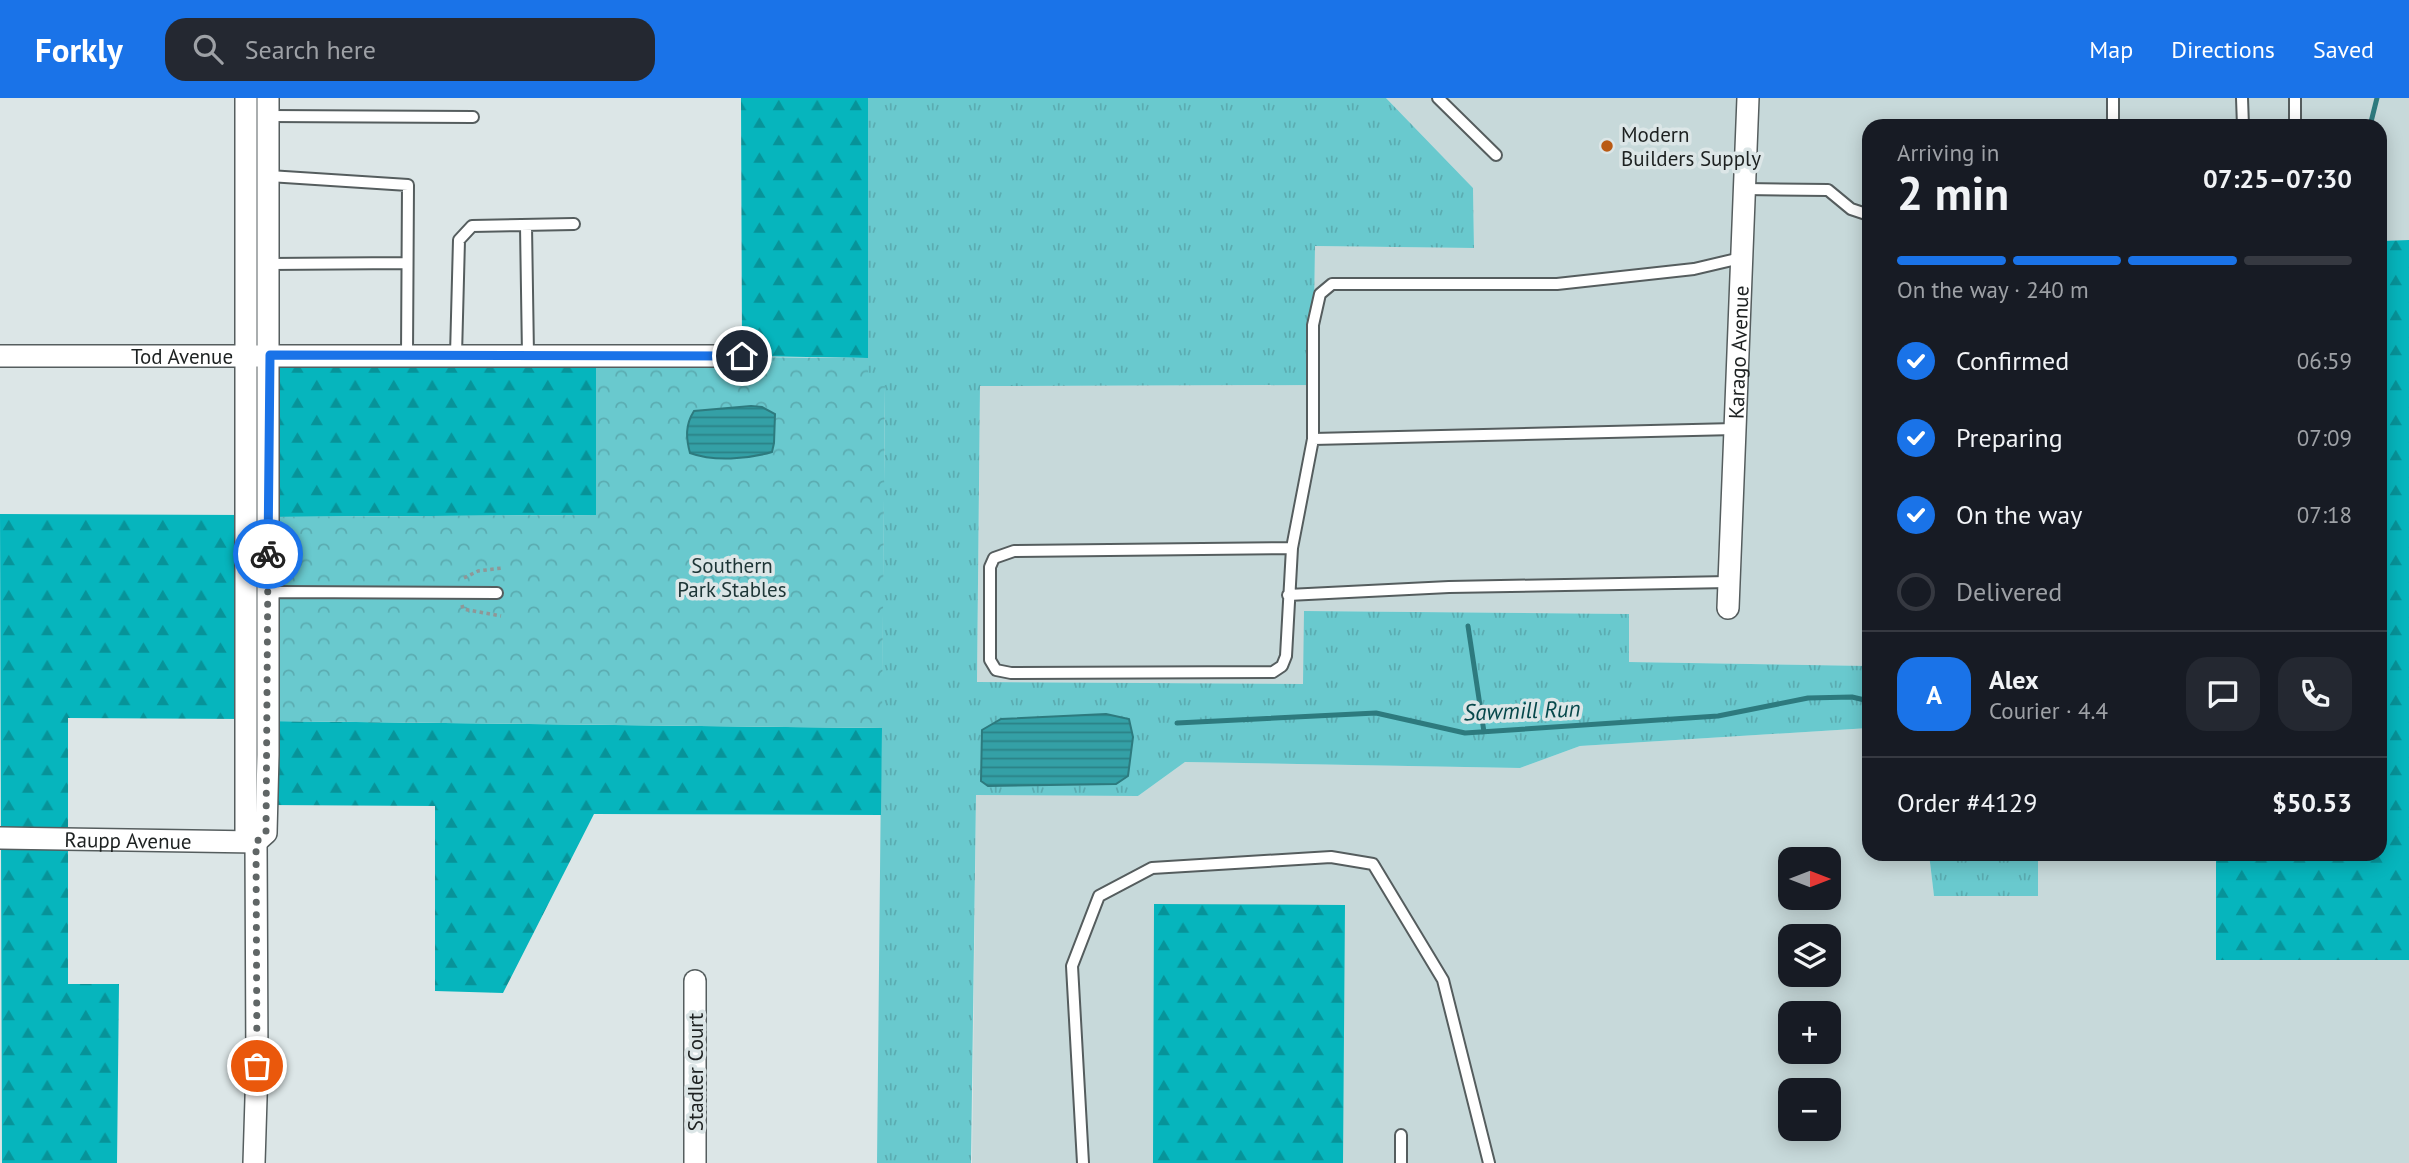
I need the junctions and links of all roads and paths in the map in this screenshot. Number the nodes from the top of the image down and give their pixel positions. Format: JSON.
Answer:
{"nodes":[{"id":1,"x":246,"y":98,"type":"edge"},
{"id":2,"x":1438,"y":98,"type":"edge"},
{"id":3,"x":1748,"y":98,"type":"edge"},
{"id":4,"x":2113,"y":98,"type":"edge"},
{"id":5,"x":2242,"y":98,"type":"edge"},
{"id":6,"x":2295,"y":98,"type":"edge"},
{"id":7,"x":268,"y":107,"type":"edge"},
{"id":8,"x":473,"y":117,"type":"dead end"},
{"id":9,"x":2113,"y":119,"type":"edge"},
{"id":10,"x":2243,"y":119,"type":"edge"},
{"id":11,"x":2295,"y":119,"type":"edge"},
{"id":12,"x":268,"y":143,"type":"junction"},
{"id":13,"x":246,"y":144,"type":"junction"},
{"id":14,"x":1496,"y":155,"type":"dead end"},
{"id":15,"x":269,"y":176,"type":"junction"},
{"id":16,"x":1744,"y":189,"type":"junction"},
{"id":17,"x":1862,"y":213,"type":"edge"},
{"id":18,"x":574,"y":225,"type":"dead end"},
{"id":19,"x":526,"y":226,"type":"junction"},
{"id":20,"x":1741,"y":258,"type":"junction"},
{"id":21,"x":269,"y":264,"type":"junction"},
{"id":22,"x":407,"y":264,"type":"junction"},
{"id":23,"x":270,"y":355,"type":"junction"},
{"id":24,"x":407,"y":355,"type":"junction"},
{"id":25,"x":456,"y":355,"type":"junction"},
{"id":26,"x":528,"y":355,"type":"junction"},
{"id":27,"x":0,"y":356,"type":"edge"},
{"id":28,"x":247,"y":356,"type":"junction"},
{"id":29,"x":742,"y":356,"type":"dead end"},
{"id":30,"x":1735,"y":429,"type":"junction"},
{"id":31,"x":1313,"y":439,"type":"junction"},
{"id":32,"x":1292,"y":548,"type":"junction"},
{"id":33,"x":1729,"y":582,"type":"junction"},
{"id":34,"x":498,"y":593,"type":"dead end"},
{"id":35,"x":246,"y":595,"type":"junction"},
{"id":36,"x":268,"y":595,"type":"junction"},
{"id":37,"x":1288,"y":595,"type":"junction"},
{"id":38,"x":1728,"y":608,"type":"dead end"},
{"id":39,"x":0,"y":838,"type":"edge"},
{"id":40,"x":256,"y":842,"type":"junction"},
{"id":41,"x":695,"y":981,"type":"dead end"},
{"id":42,"x":1401,"y":1135,"type":"dead end"},
{"id":43,"x":254,"y":1163,"type":"edge"},
{"id":44,"x":695,"y":1163,"type":"edge"},
{"id":45,"x":1083,"y":1163,"type":"edge"},
{"id":46,"x":1401,"y":1163,"type":"edge"},
{"id":47,"x":1489,"y":1163,"type":"edge"}],
"edges":[{"from":1,"to":13,"type":"street"},
{"from":2,"to":14,"type":"lane"},
{"from":3,"to":16,"type":"street","name":"Karago Avenue"},
{"from":4,"to":9,"type":"lane"},
{"from":5,"to":10,"type":"lane"},
{"from":6,"to":11,"type":"lane"},
{"from":7,"to":8,"type":"lane"},
{"from":7,"to":12,"type":"street"},
{"from":12,"to":13,"type":"street"},
{"from":12,"to":15,"type":"street"},
{"from":13,"to":28,"type":"street"},
{"from":15,"to":21,"type":"street"},
{"from":15,"to":22,"type":"lane"},
{"from":16,"to":17,"type":"lane"},
{"from":16,"to":20,"type":"street","name":"Karago Avenue"},
{"from":18,"to":19,"type":"lane"},
{"from":19,"to":25,"type":"lane"},
{"from":19,"to":26,"type":"lane"},
{"from":20,"to":30,"type":"street","name":"Karago Avenue"},
{"from":20,"to":31,"type":"lane"},
{"from":21,"to":22,"type":"lane"},
{"from":21,"to":23,"type":"street"},
{"from":22,"to":24,"type":"lane"},
{"from":23,"to":24,"type":"street","name":"Tod Avenue"},
{"from":23,"to":28,"type":"street","name":"Tod Avenue"},
{"from":23,"to":36,"type":"street"},
{"from":24,"to":25,"type":"street","name":"Tod Avenue"},
{"from":25,"to":26,"type":"street","name":"Tod Avenue"},
{"from":26,"to":29,"type":"street","name":"Tod Avenue"},
{"from":27,"to":28,"type":"street","name":"Tod Avenue"},
{"from":28,"to":35,"type":"street"},
{"from":30,"to":31,"type":"lane"},
{"from":30,"to":33,"type":"street","name":"Karago Avenue"},
{"from":31,"to":32,"type":"lane"},
{"from":32,"to":37,"type":"lane"},
{"from":32,"to":37,"type":"lane"},
{"from":33,"to":37,"type":"lane"},
{"from":33,"to":38,"type":"street","name":"Karago Avenue"},
{"from":34,"to":36,"type":"lane"},
{"from":35,"to":36,"type":"street"},
{"from":35,"to":40,"type":"street"},
{"from":36,"to":40,"type":"street"},
{"from":39,"to":40,"type":"street","name":"Raupp Avenue"},
{"from":40,"to":43,"type":"street"},
{"from":41,"to":44,"type":"street","name":"Stadler Court"},
{"from":42,"to":46,"type":"lane"},
{"from":45,"to":47,"type":"lane"}]}
